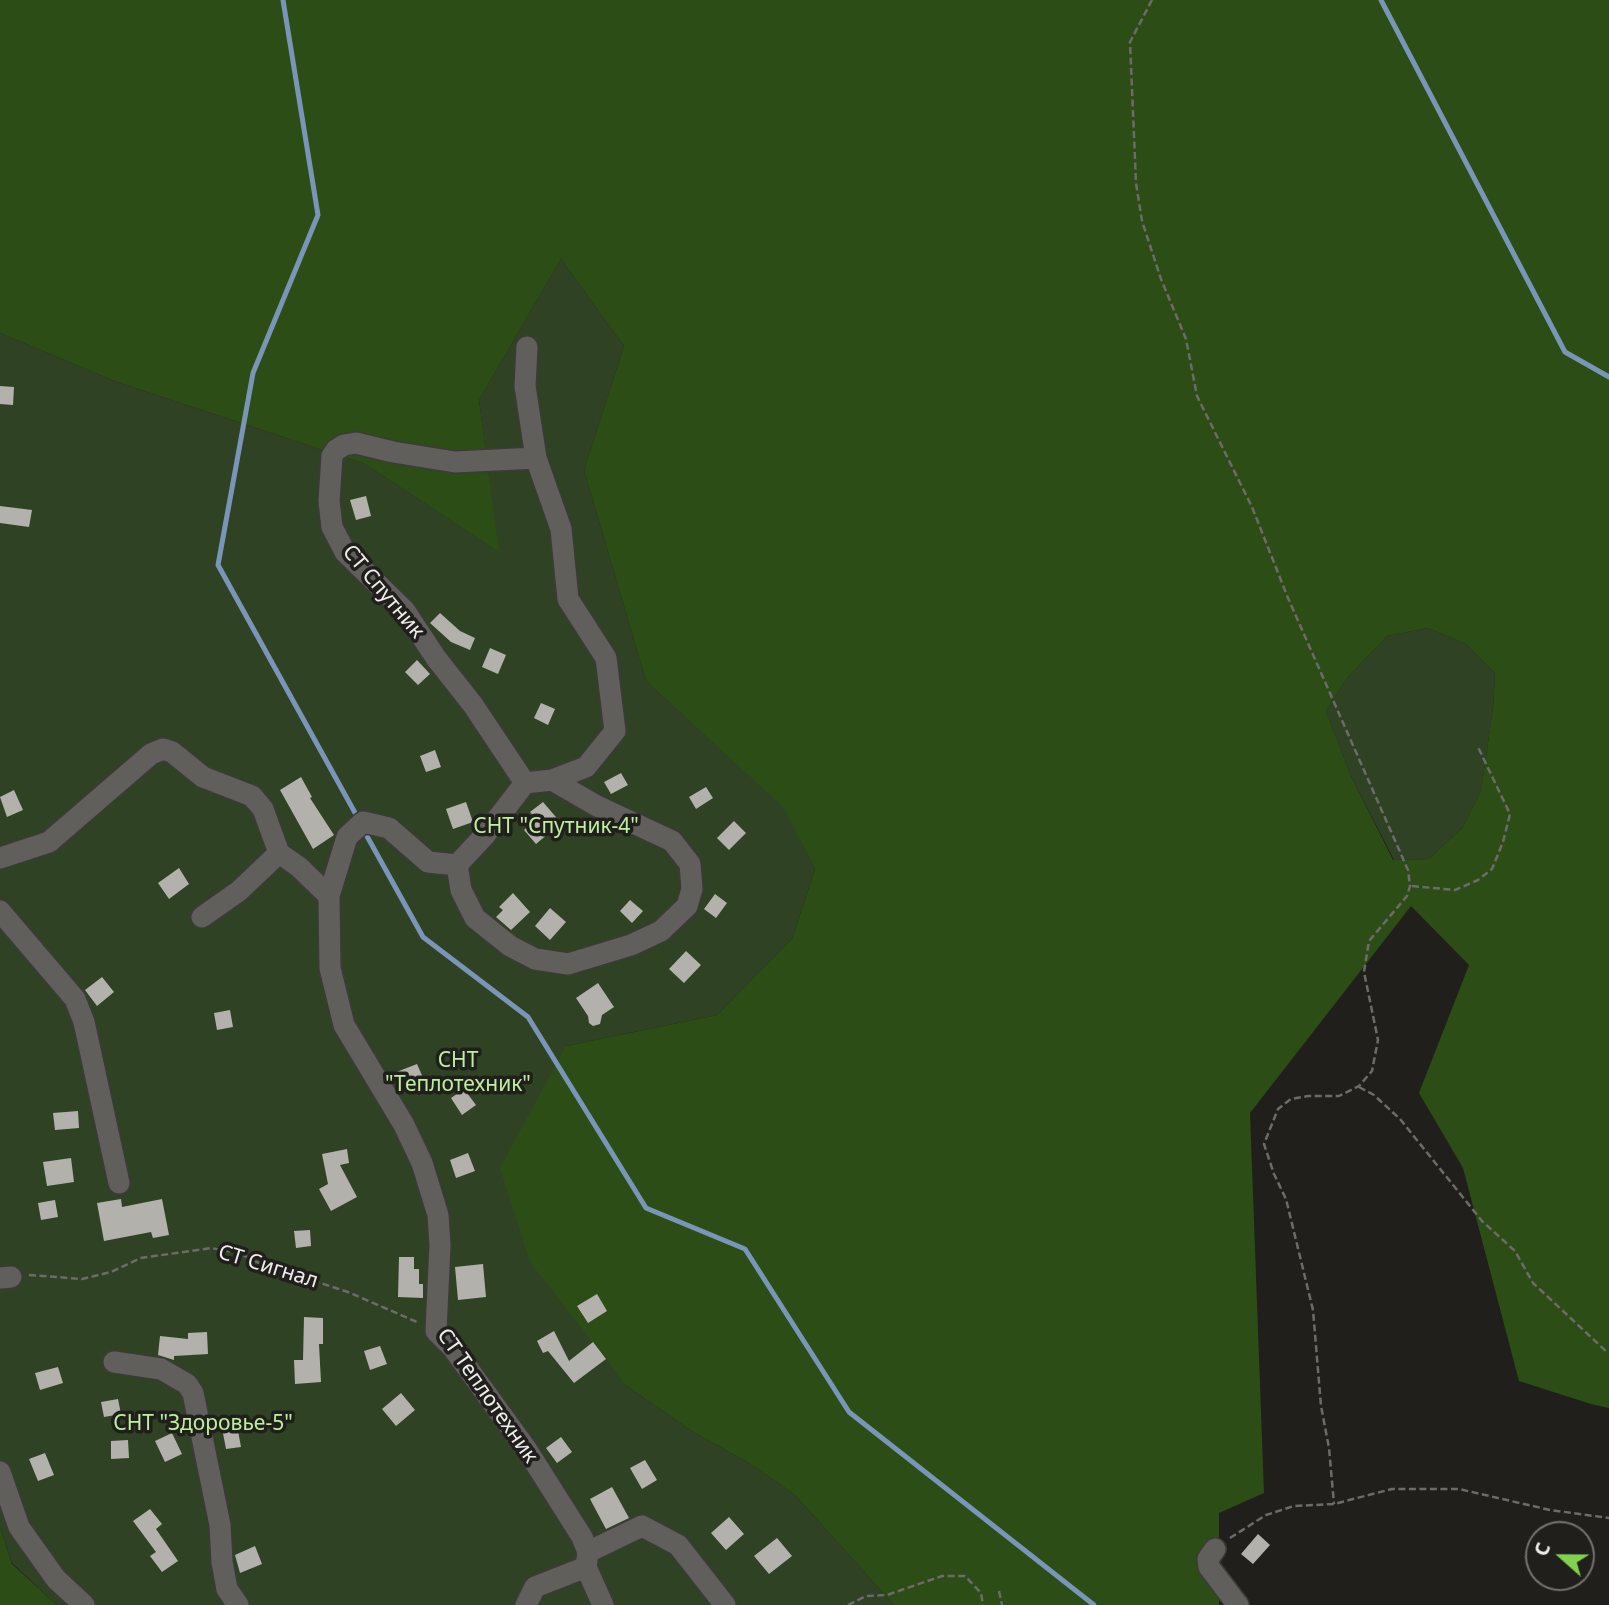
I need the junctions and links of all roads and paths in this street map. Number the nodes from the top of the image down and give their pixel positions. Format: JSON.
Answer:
{"nodes":[{"id":1,"x":1152,"y":0,"type":"edge"},
{"id":2,"x":527,"y":347,"type":"dead end"},
{"id":3,"x":536,"y":458,"type":"junction"},
{"id":4,"x":1477,"y":745,"type":"dead end"},
{"id":5,"x":552,"y":780,"type":"junction"},
{"id":6,"x":525,"y":783,"type":"junction"},
{"id":7,"x":279,"y":853,"type":"junction"},
{"id":8,"x":0,"y":858,"type":"edge"},
{"id":9,"x":457,"y":865,"type":"junction"},
{"id":10,"x":1410,"y":886,"type":"junction"},
{"id":11,"x":329,"y":896,"type":"junction"},
{"id":12,"x":0,"y":911,"type":"edge"},
{"id":13,"x":201,"y":917,"type":"dead end"},
{"id":14,"x":1359,"y":1086,"type":"junction"},
{"id":15,"x":119,"y":1183,"type":"dead end"},
{"id":16,"x":6,"y":1278,"type":"edge"},
{"id":17,"x":436,"y":1331,"type":"junction"},
{"id":18,"x":1608,"y":1353,"type":"edge"},
{"id":19,"x":114,"y":1362,"type":"dead end"},
{"id":20,"x":0,"y":1472,"type":"edge"},
{"id":21,"x":1334,"y":1504,"type":"junction"},
{"id":22,"x":1609,"y":1518,"type":"edge"},
{"id":23,"x":1215,"y":1549,"type":"joint"},
{"id":24,"x":587,"y":1559,"type":"junction"},
{"id":25,"x":999,"y":1591,"type":"dead end"},
{"id":26,"x":84,"y":1605,"type":"edge"},
{"id":27,"x":238,"y":1605,"type":"edge"},
{"id":28,"x":526,"y":1605,"type":"edge"},
{"id":29,"x":603,"y":1605,"type":"edge"},
{"id":30,"x":725,"y":1605,"type":"edge"},
{"id":31,"x":848,"y":1605,"type":"edge"},
{"id":32,"x":983,"y":1605,"type":"edge"},
{"id":33,"x":1002,"y":1605,"type":"edge"},
{"id":34,"x":1238,"y":1605,"type":"edge"}],
"edges":[{"from":1,"to":10,"type":"path"},
{"from":2,"to":3,"type":"street"},
{"from":3,"to":5,"type":"street"},
{"from":3,"to":6,"type":"street","name":"СТ Спутник"},
{"from":4,"to":10,"type":"path"},
{"from":5,"to":6,"type":"street"},
{"from":5,"to":9,"type":"street"},
{"from":6,"to":9,"type":"street"},
{"from":7,"to":8,"type":"street"},
{"from":7,"to":11,"type":"street"},
{"from":7,"to":13,"type":"street"},
{"from":9,"to":11,"type":"street","name":"СТ Теплотехник"},
{"from":10,"to":14,"type":"path"},
{"from":11,"to":17,"type":"street","name":"СТ Теплотехник"},
{"from":12,"to":15,"type":"street"},
{"from":14,"to":18,"type":"path"},
{"from":14,"to":21,"type":"path"},
{"from":16,"to":17,"type":"path","name":"СТ Сигнал"},
{"from":17,"to":24,"type":"street","name":"СТ Теплотехник"},
{"from":19,"to":27,"type":"street"},
{"from":20,"to":26,"type":"street"},
{"from":21,"to":22,"type":"path"},
{"from":21,"to":23,"type":"path"},
{"from":23,"to":34,"type":"street"},
{"from":24,"to":28,"type":"street"},
{"from":24,"to":29,"type":"street","name":"СТ Теплотехник"},
{"from":24,"to":30,"type":"street"},
{"from":25,"to":33,"type":"path"},
{"from":31,"to":32,"type":"path"}]}
